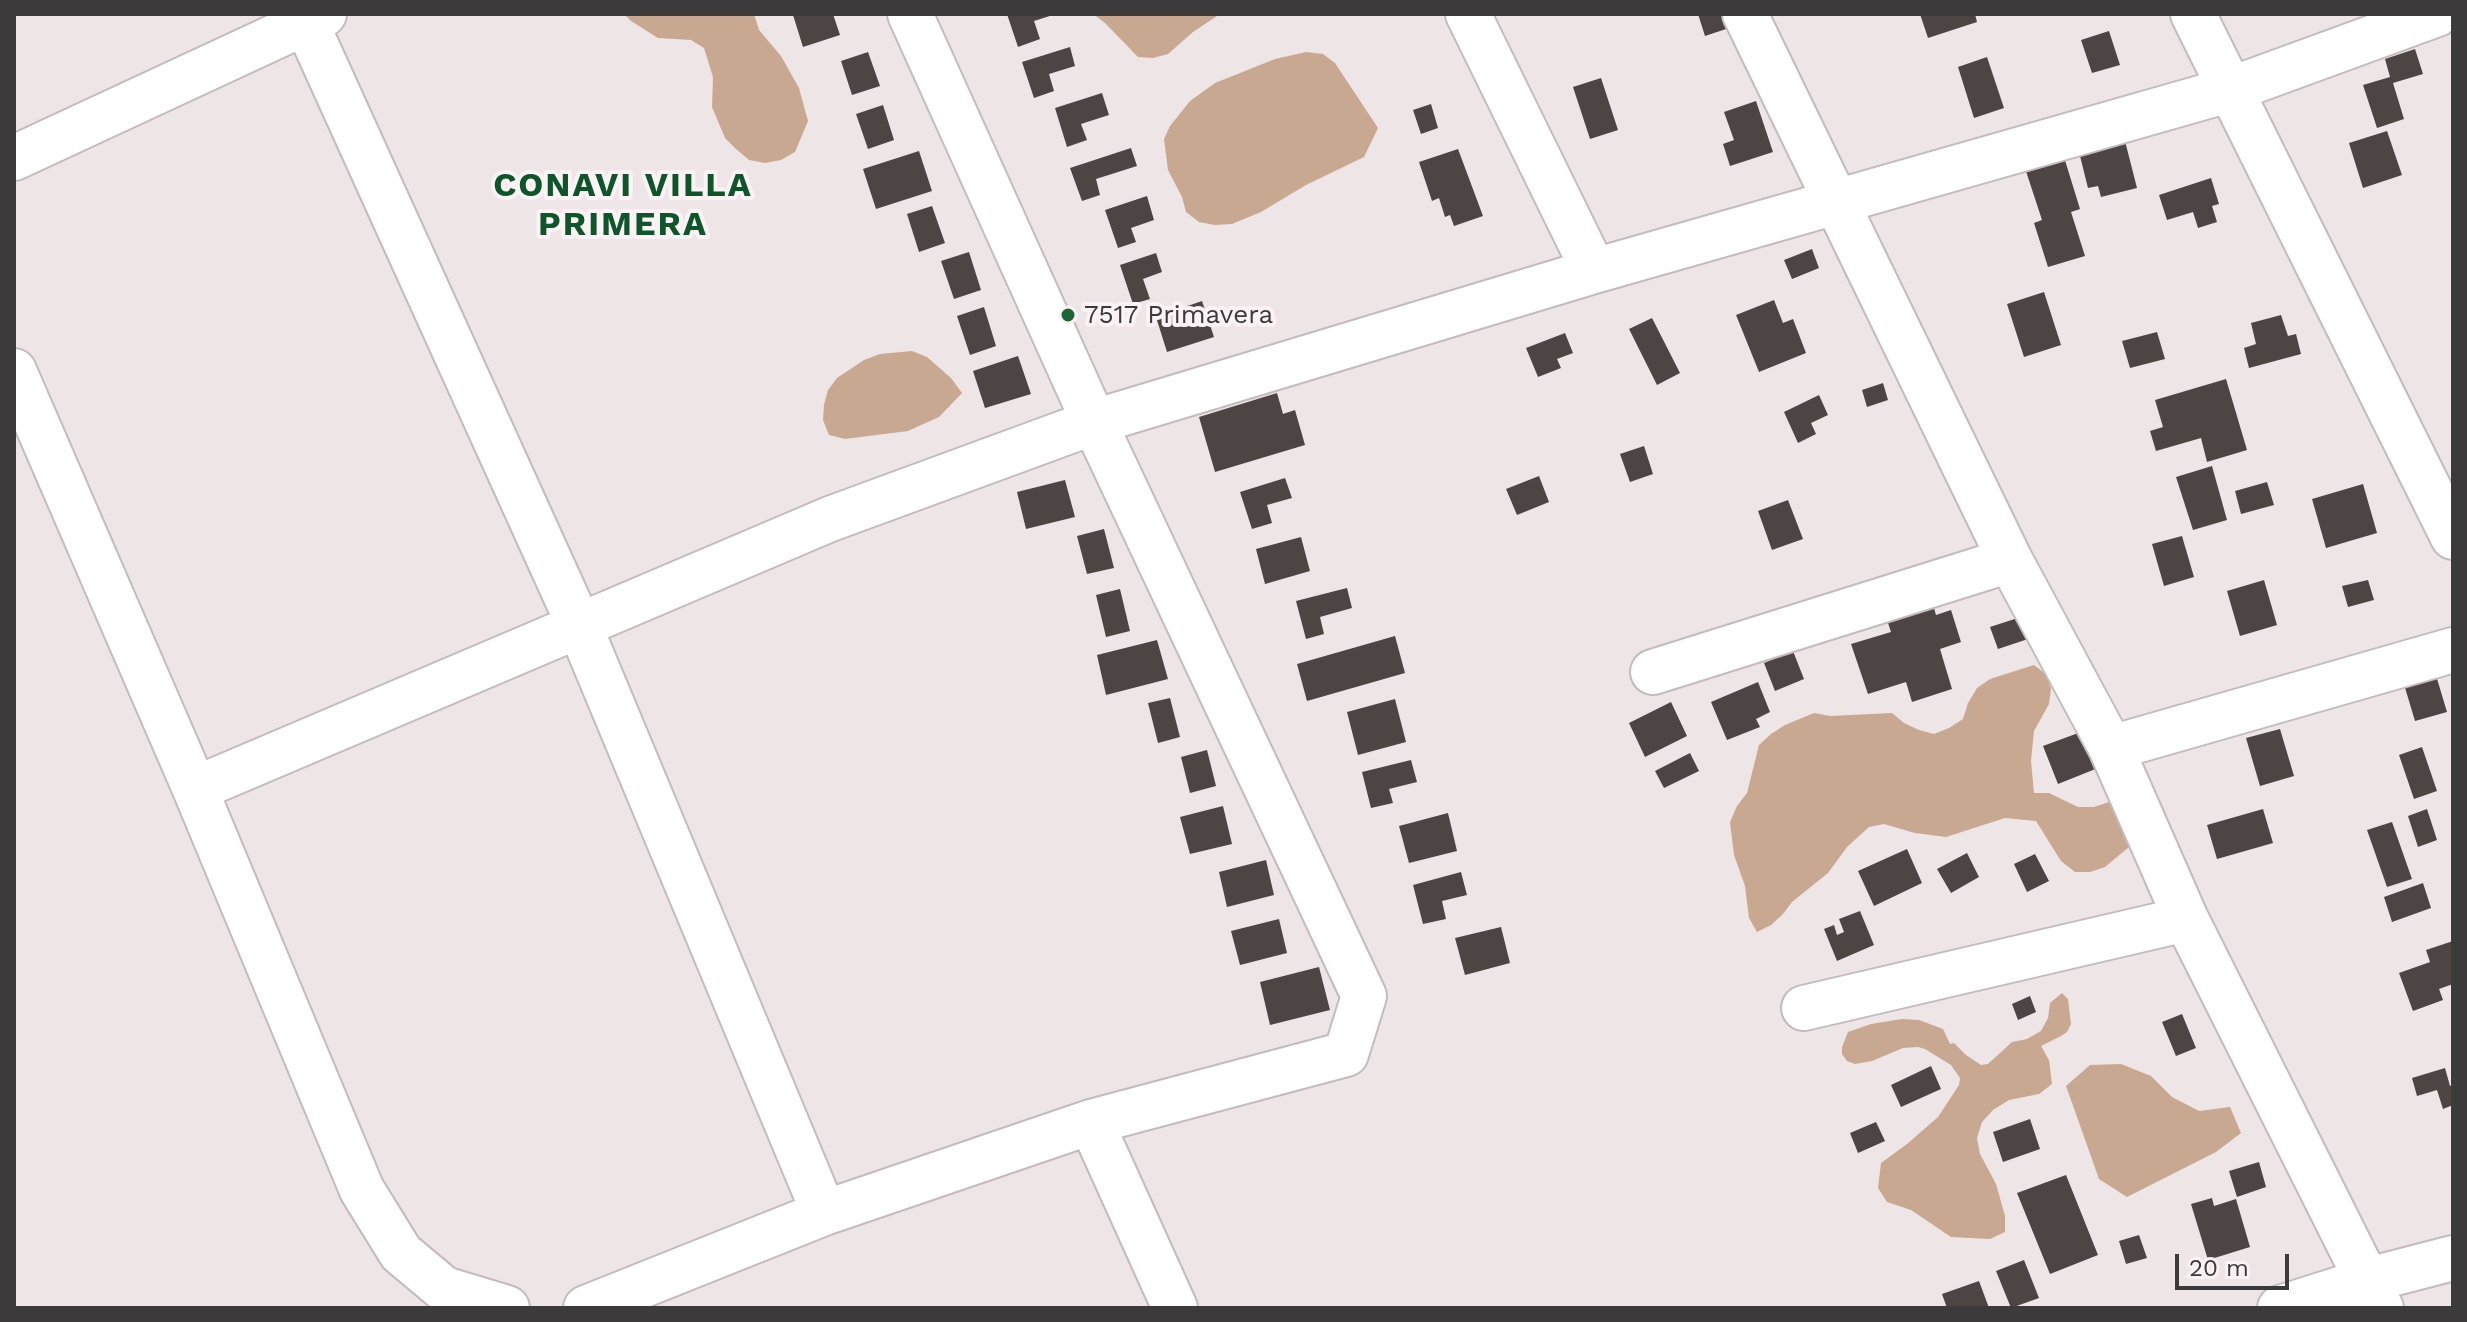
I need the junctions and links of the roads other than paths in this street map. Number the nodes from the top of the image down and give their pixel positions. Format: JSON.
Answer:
{"nodes":[{"id":1,"x":910,"y":14,"type":"edge"},
{"id":2,"x":1468,"y":14,"type":"edge"},
{"id":3,"x":1745,"y":14,"type":"edge"},
{"id":4,"x":2193,"y":14,"type":"edge"},
{"id":5,"x":2437,"y":14,"type":"edge"},
{"id":6,"x":310,"y":17,"type":"edge"},
{"id":7,"x":2232,"y":89,"type":"junction"},
{"id":8,"x":14,"y":158,"type":"edge"},
{"id":9,"x":1837,"y":203,"type":"junction"},
{"id":10,"x":1594,"y":271,"type":"junction"},
{"id":11,"x":14,"y":371,"type":"edge"},
{"id":12,"x":1094,"y":422,"type":"junction"},
{"id":13,"x":2453,"y":537,"type":"edge"},
{"id":14,"x":2010,"y":560,"type":"junction"},
{"id":15,"x":579,"y":625,"type":"junction"},
{"id":16,"x":2453,"y":650,"type":"edge"},
{"id":17,"x":1653,"y":672,"type":"dead end"},
{"id":18,"x":2111,"y":748,"type":"junction"},
{"id":19,"x":195,"y":789,"type":"junction"},
{"id":20,"x":2186,"y":919,"type":"junction"},
{"id":21,"x":1804,"y":1008,"type":"dead end"},
{"id":22,"x":1091,"y":1122,"type":"junction"},
{"id":23,"x":824,"y":1213,"type":"junction"},
{"id":24,"x":2453,"y":1258,"type":"edge"},
{"id":25,"x":2374,"y":1294,"type":"edge"},
{"id":26,"x":507,"y":1308,"type":"edge"},
{"id":27,"x":586,"y":1308,"type":"edge"},
{"id":28,"x":1175,"y":1308,"type":"edge"},
{"id":29,"x":2280,"y":1308,"type":"edge"}],
"edges":[{"from":1,"to":12,"type":"street"},
{"from":2,"to":10,"type":"street"},
{"from":3,"to":9,"type":"street"},
{"from":4,"to":7,"type":"street"},
{"from":5,"to":7,"type":"street"},
{"from":6,"to":8,"type":"street"},
{"from":6,"to":15,"type":"street"},
{"from":7,"to":9,"type":"street"},
{"from":7,"to":13,"type":"street"},
{"from":9,"to":10,"type":"street"},
{"from":9,"to":14,"type":"street"},
{"from":10,"to":12,"type":"street"},
{"from":11,"to":19,"type":"street"},
{"from":12,"to":15,"type":"street"},
{"from":12,"to":22,"type":"street"},
{"from":14,"to":17,"type":"street"},
{"from":14,"to":18,"type":"street"},
{"from":15,"to":19,"type":"street"},
{"from":15,"to":23,"type":"street"},
{"from":16,"to":18,"type":"street"},
{"from":18,"to":20,"type":"street"},
{"from":19,"to":26,"type":"street"},
{"from":20,"to":21,"type":"street"},
{"from":20,"to":25,"type":"street"},
{"from":22,"to":23,"type":"street"},
{"from":22,"to":28,"type":"street"},
{"from":23,"to":27,"type":"street"},
{"from":24,"to":25,"type":"street"},
{"from":25,"to":29,"type":"street"}]}
